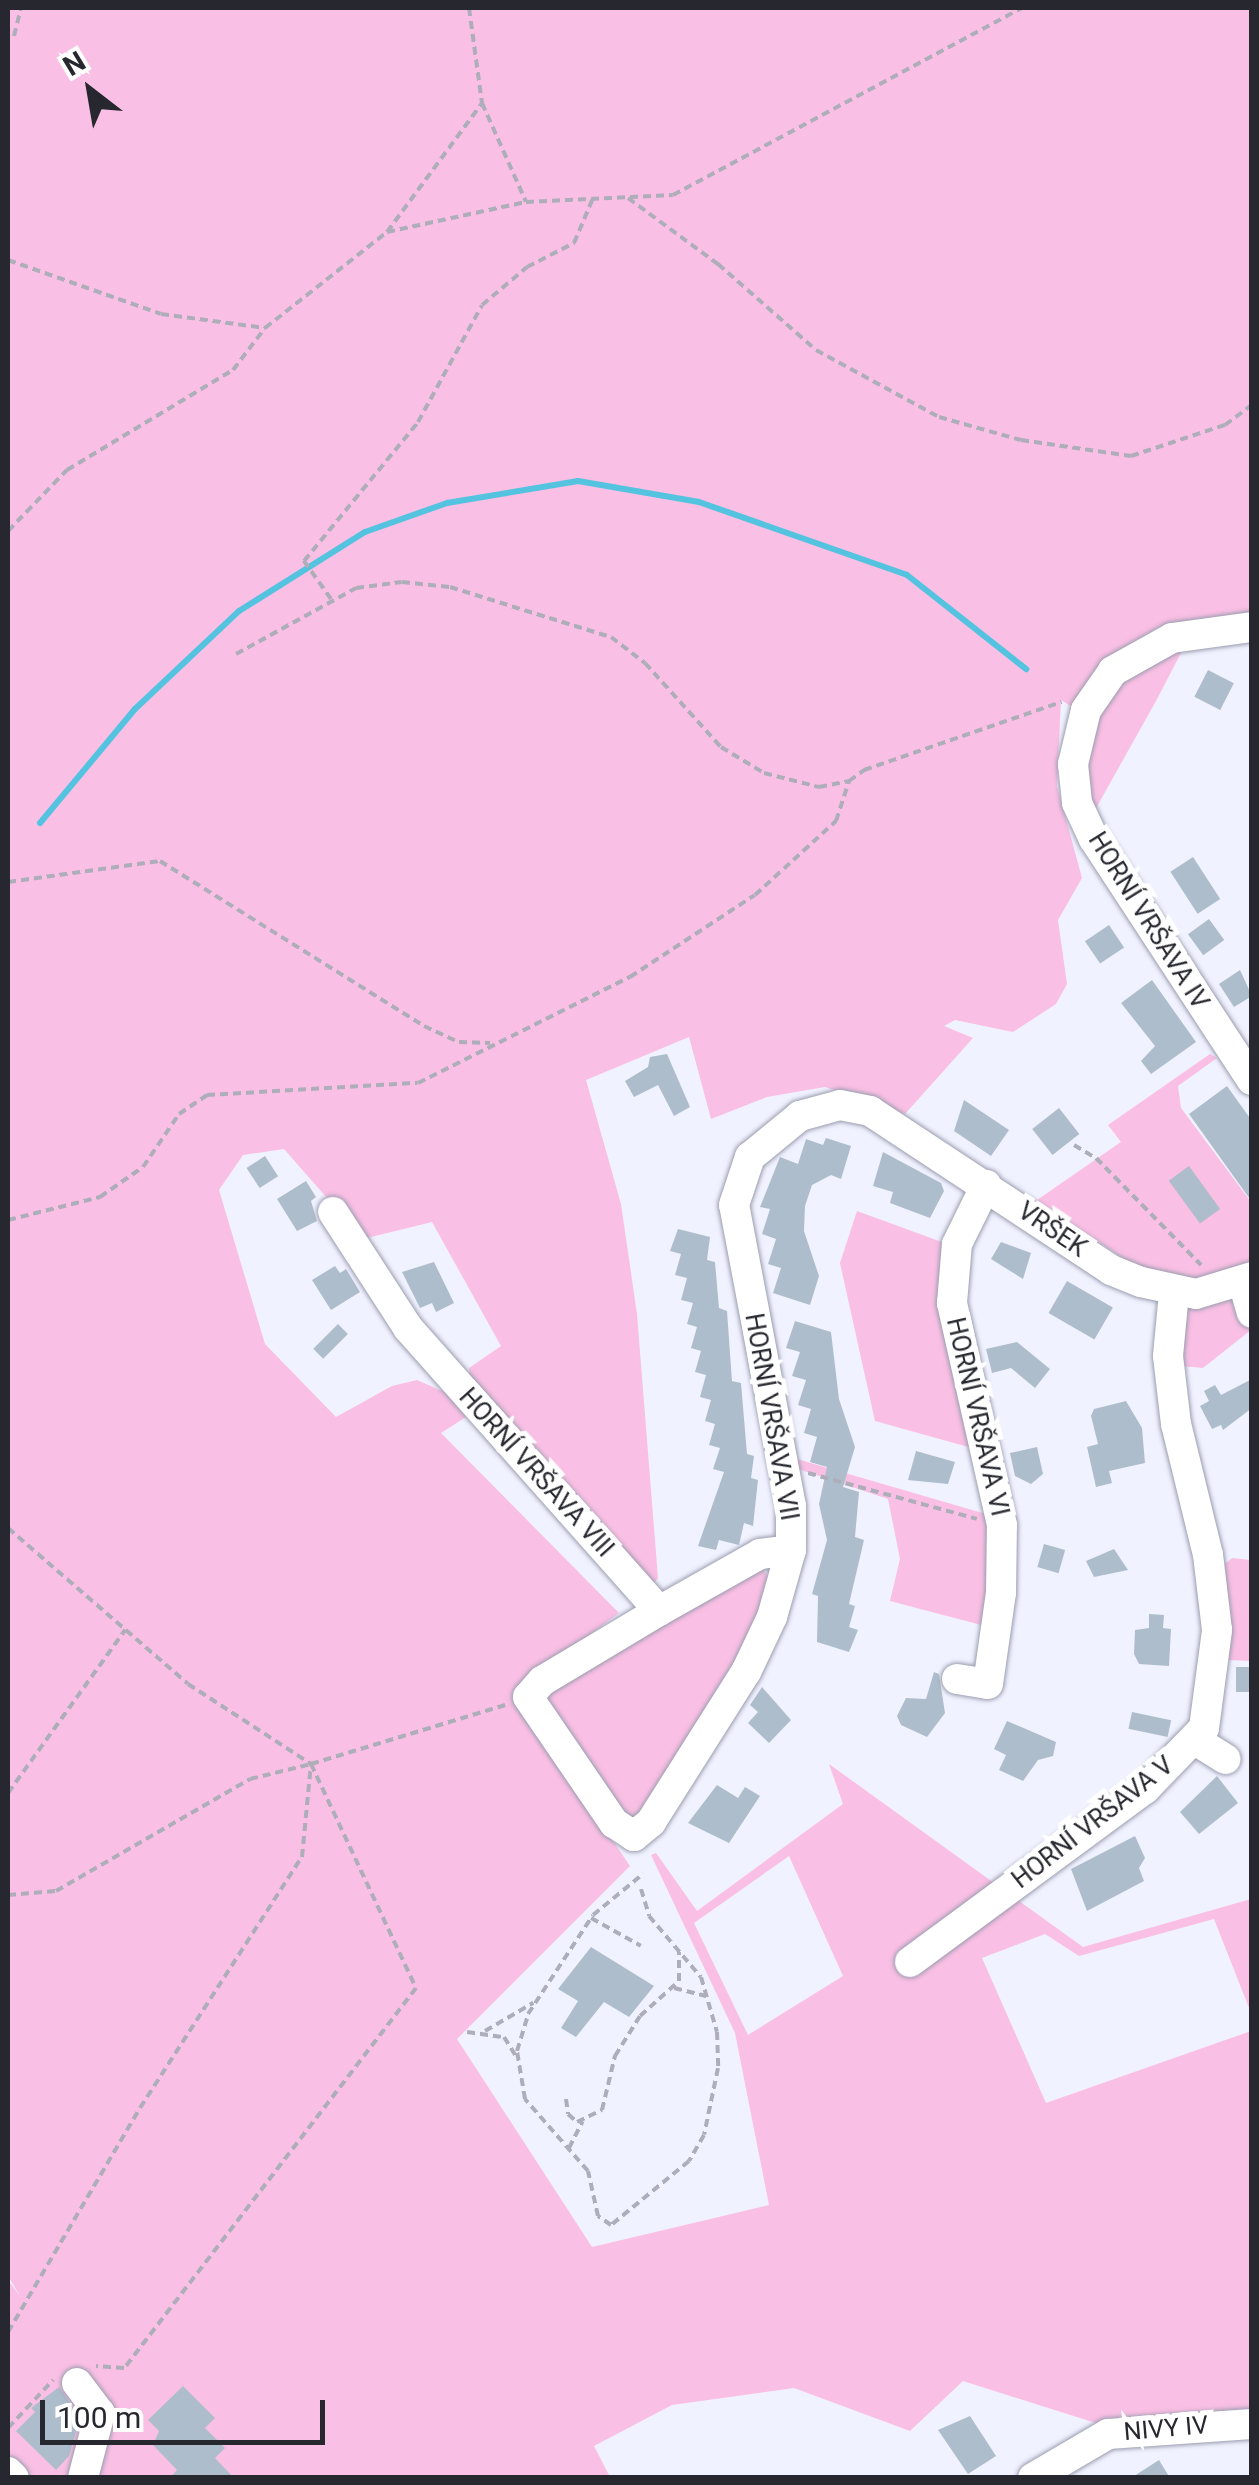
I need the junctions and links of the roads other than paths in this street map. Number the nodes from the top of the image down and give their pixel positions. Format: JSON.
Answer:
{"nodes":[{"id":1,"x":1252,"y":627,"type":"edge"},
{"id":2,"x":1252,"y":1080,"type":"edge"},
{"id":3,"x":870,"y":1111,"type":"joint"},
{"id":4,"x":986,"y":1185,"type":"junction"},
{"id":5,"x":333,"y":1212,"type":"dead end"},
{"id":6,"x":1239,"y":1283,"type":"edge"},
{"id":7,"x":1174,"y":1292,"type":"junction"},
{"id":8,"x":1252,"y":1313,"type":"edge"},
{"id":9,"x":790,"y":1550,"type":"junction"},
{"id":10,"x":659,"y":1611,"type":"junction"},
{"id":11,"x":958,"y":1680,"type":"dead end"},
{"id":12,"x":1195,"y":1740,"type":"junction"},
{"id":13,"x":1226,"y":1759,"type":"dead end"},
{"id":14,"x":910,"y":1962,"type":"dead end"},
{"id":15,"x":74,"y":2375,"type":"road end"},
{"id":16,"x":1252,"y":2424,"type":"edge"},
{"id":17,"x":8,"y":2472,"type":"edge"},
{"id":18,"x":14,"y":2478,"type":"edge"},
{"id":19,"x":83,"y":2478,"type":"edge"},
{"id":20,"x":1033,"y":2478,"type":"edge"}],
"edges":[{"from":1,"to":2,"type":"street","name":"HORNÍ VRŠAVA IV"},
{"from":3,"to":4,"type":"street","name":"VRŠEK"},
{"from":3,"to":9,"type":"street","name":"HORNÍ VRŠAVA VII"},
{"from":4,"to":7,"type":"street","name":"VRŠEK"},
{"from":4,"to":11,"type":"street","name":"HORNÍ VRŠAVA VI"},
{"from":5,"to":10,"type":"street","name":"HORNÍ VRŠAVA VIII"},
{"from":6,"to":7,"type":"street","name":"VRŠEK"},
{"from":6,"to":8,"type":"street"},
{"from":7,"to":12,"type":"street","name":"HORNÍ VRŠAVA V"},
{"from":9,"to":10,"type":"street"},
{"from":9,"to":10,"type":"street","name":"HORNÍ VRŠAVA VII"},
{"from":12,"to":13,"type":"street"},
{"from":12,"to":14,"type":"street","name":"HORNÍ VRŠAVA V"},
{"from":15,"to":19,"type":"street"},
{"from":16,"to":20,"type":"street","name":"NIVY IV"},
{"from":17,"to":18,"type":"street"}]}
